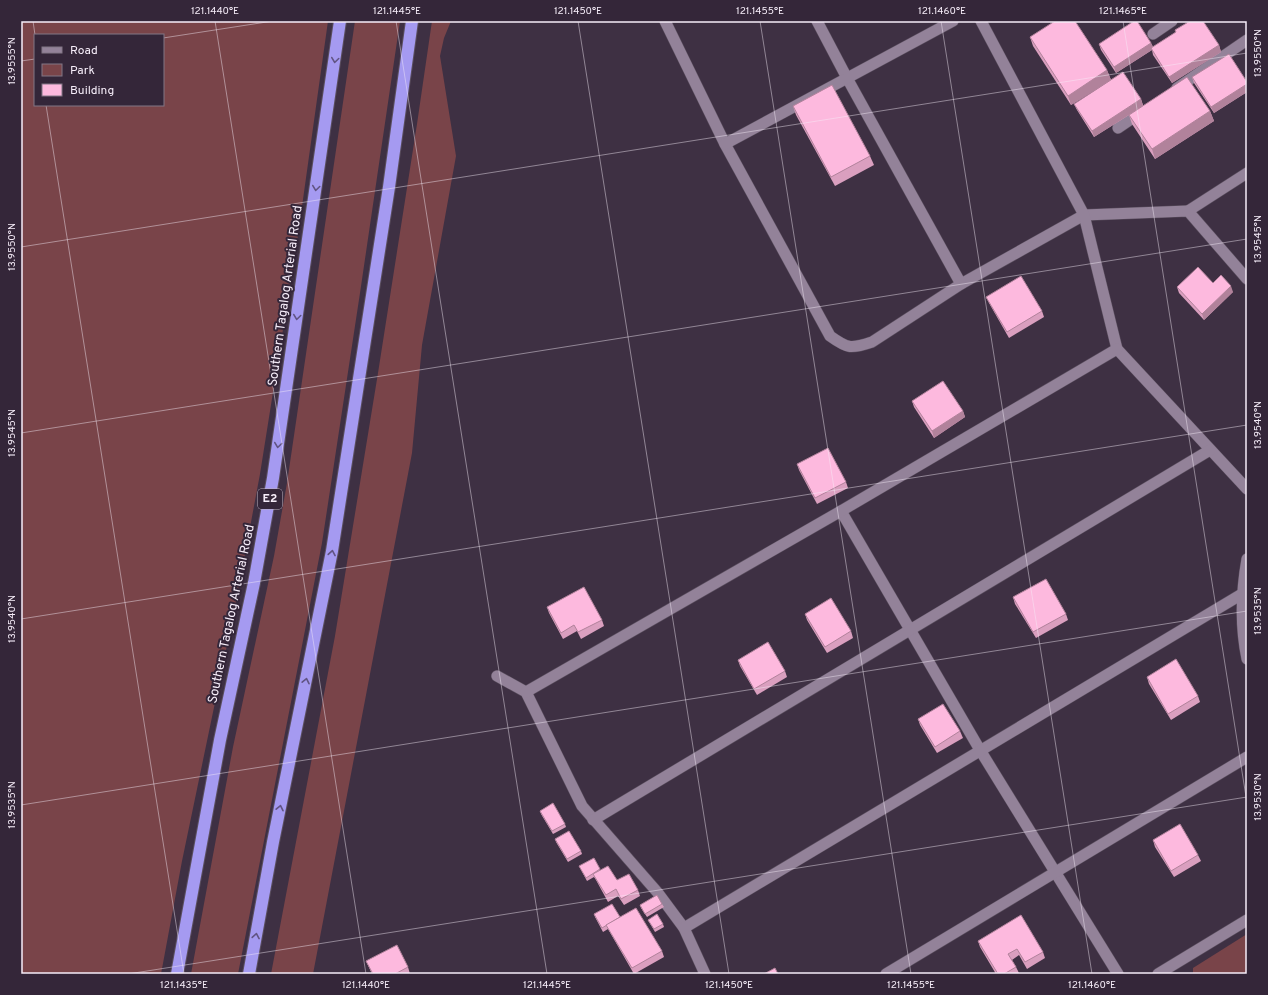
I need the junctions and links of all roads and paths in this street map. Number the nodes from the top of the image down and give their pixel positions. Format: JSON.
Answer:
{"nodes":[{"id":1,"x":340,"y":21,"type":"edge"},
{"id":2,"x":412,"y":21,"type":"edge"},
{"id":3,"x":665,"y":21,"type":"edge"},
{"id":4,"x":817,"y":21,"type":"edge"},
{"id":5,"x":953,"y":21,"type":"edge"},
{"id":6,"x":980,"y":21,"type":"edge"},
{"id":7,"x":1172,"y":21,"type":"edge"},
{"id":8,"x":1153,"y":34,"type":"dead end"},
{"id":9,"x":1247,"y":40,"type":"edge"},
{"id":10,"x":847,"y":78,"type":"junction"},
{"id":11,"x":1170,"y":93,"type":"edge"},
{"id":12,"x":1150,"y":106,"type":"edge"},
{"id":13,"x":1118,"y":128,"type":"dead end"},
{"id":14,"x":726,"y":144,"type":"junction"},
{"id":15,"x":1247,"y":174,"type":"edge"},
{"id":16,"x":1188,"y":211,"type":"junction"},
{"id":17,"x":1084,"y":215,"type":"junction"},
{"id":18,"x":1247,"y":279,"type":"edge"},
{"id":19,"x":961,"y":284,"type":"junction"},
{"id":20,"x":1117,"y":349,"type":"junction"},
{"id":21,"x":1210,"y":450,"type":"junction"},
{"id":22,"x":1247,"y":489,"type":"edge"},
{"id":23,"x":841,"y":511,"type":"junction"},
{"id":24,"x":1247,"y":559,"type":"edge"},
{"id":25,"x":1245,"y":593,"type":"edge"},
{"id":26,"x":909,"y":630,"type":"junction"},
{"id":27,"x":1247,"y":659,"type":"edge"},
{"id":28,"x":497,"y":676,"type":"dead end"},
{"id":29,"x":526,"y":692,"type":"junction"},
{"id":30,"x":980,"y":750,"type":"junction"},
{"id":31,"x":1247,"y":756,"type":"edge"},
{"id":32,"x":593,"y":820,"type":"junction"},
{"id":33,"x":1056,"y":872,"type":"junction"},
{"id":34,"x":1247,"y":920,"type":"edge"},
{"id":35,"x":684,"y":928,"type":"junction"},
{"id":36,"x":1175,"y":970,"type":"edge"},
{"id":37,"x":177,"y":974,"type":"edge"},
{"id":38,"x":249,"y":974,"type":"edge"},
{"id":39,"x":705,"y":974,"type":"edge"},
{"id":40,"x":886,"y":974,"type":"edge"},
{"id":41,"x":1118,"y":974,"type":"edge"},
{"id":42,"x":1158,"y":974,"type":"edge"}],
"edges":[{"from":1,"to":37,"type":"highway","name":"Southern Tagalog Arterial Road","number":"E2","one_way":true},
{"from":38,"to":2,"type":"highway","one_way":true},
{"from":3,"to":14,"type":"street"},
{"from":4,"to":10,"type":"street"},
{"from":5,"to":10,"type":"street"},
{"from":6,"to":17,"type":"street"},
{"from":7,"to":8,"type":"street"},
{"from":9,"to":11,"type":"street"},
{"from":10,"to":14,"type":"street"},
{"from":10,"to":19,"type":"street"},
{"from":12,"to":13,"type":"street"},
{"from":14,"to":19,"type":"street"},
{"from":15,"to":16,"type":"street"},
{"from":16,"to":17,"type":"street"},
{"from":16,"to":18,"type":"street"},
{"from":17,"to":19,"type":"street"},
{"from":17,"to":20,"type":"street"},
{"from":20,"to":21,"type":"street"},
{"from":20,"to":23,"type":"street"},
{"from":21,"to":22,"type":"street"},
{"from":21,"to":26,"type":"street"},
{"from":23,"to":26,"type":"street"},
{"from":23,"to":29,"type":"street"},
{"from":24,"to":25,"type":"street"},
{"from":25,"to":27,"type":"street"},
{"from":25,"to":30,"type":"street"},
{"from":26,"to":30,"type":"street"},
{"from":26,"to":32,"type":"street"},
{"from":28,"to":29,"type":"street"},
{"from":29,"to":32,"type":"street"},
{"from":30,"to":33,"type":"street"},
{"from":30,"to":35,"type":"street"},
{"from":31,"to":33,"type":"street"},
{"from":32,"to":35,"type":"street"},
{"from":33,"to":40,"type":"street"},
{"from":33,"to":41,"type":"street"},
{"from":34,"to":36,"type":"street"},
{"from":35,"to":39,"type":"street"},
{"from":36,"to":42,"type":"street"}]}
